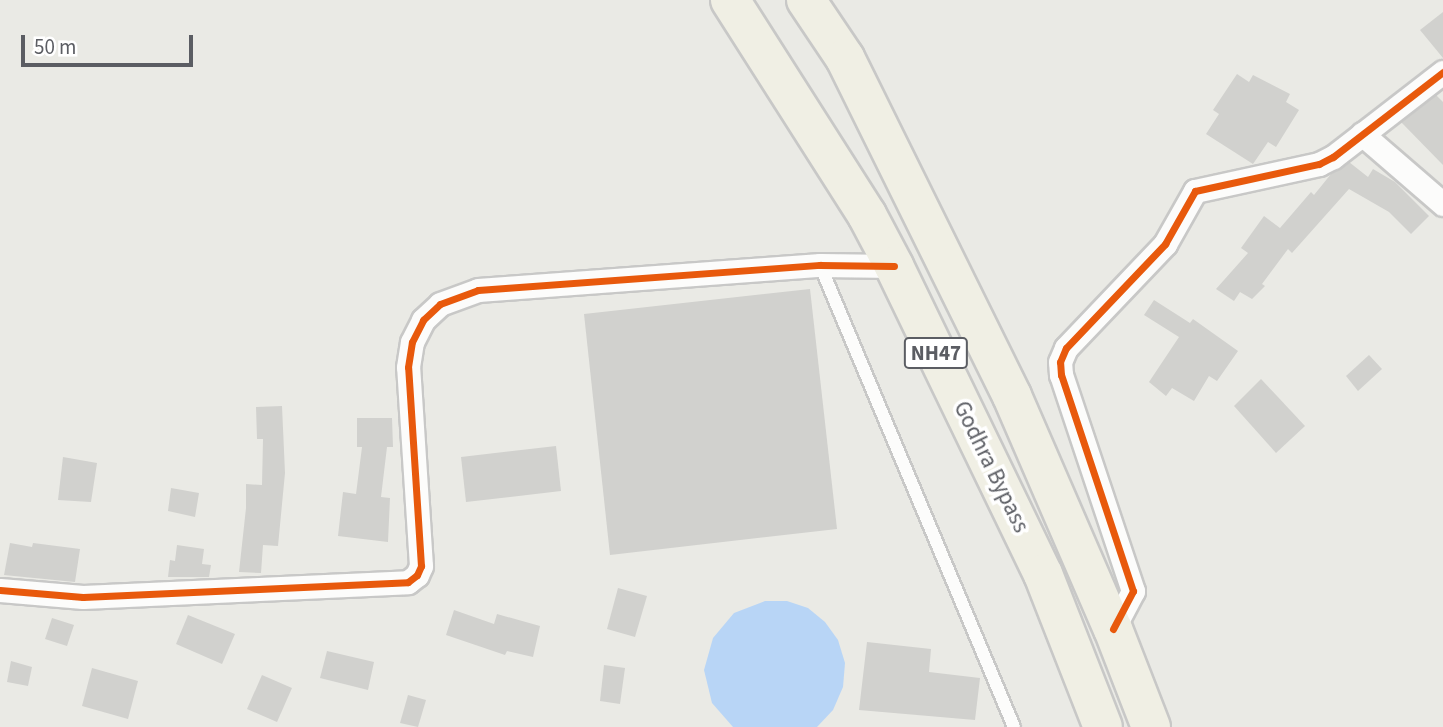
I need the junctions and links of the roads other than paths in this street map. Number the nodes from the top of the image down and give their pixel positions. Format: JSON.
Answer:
{"nodes":[{"id":1,"x":730,"y":0,"type":"edge"},
{"id":2,"x":806,"y":0,"type":"edge"},
{"id":3,"x":1443,"y":72,"type":"edge"},
{"id":4,"x":1363,"y":134,"type":"junction"},
{"id":5,"x":1443,"y":204,"type":"edge"},
{"id":6,"x":820,"y":265,"type":"junction"},
{"id":7,"x":894,"y":266,"type":"junction"},
{"id":8,"x":0,"y":590,"type":"edge"},
{"id":9,"x":1113,"y":629,"type":"junction"},
{"id":10,"x":1014,"y":727,"type":"edge"},
{"id":11,"x":1103,"y":727,"type":"edge"},
{"id":12,"x":1152,"y":727,"type":"edge"}],
"edges":[{"from":1,"to":7,"type":"highway","name":"Godhra Bypass","number":"NH47"},
{"from":2,"to":9,"type":"highway","name":"Godhra Bypass","number":"NH47"},
{"from":3,"to":4,"type":"street"},
{"from":4,"to":5,"type":"street"},
{"from":4,"to":9,"type":"street"},
{"from":6,"to":7,"type":"street"},
{"from":6,"to":8,"type":"street"},
{"from":6,"to":10,"type":"lane"},
{"from":7,"to":11,"type":"highway","name":"Godhra Bypass","number":"NH47"},
{"from":9,"to":12,"type":"highway","name":"Godhra Bypass","number":"NH47"}]}
